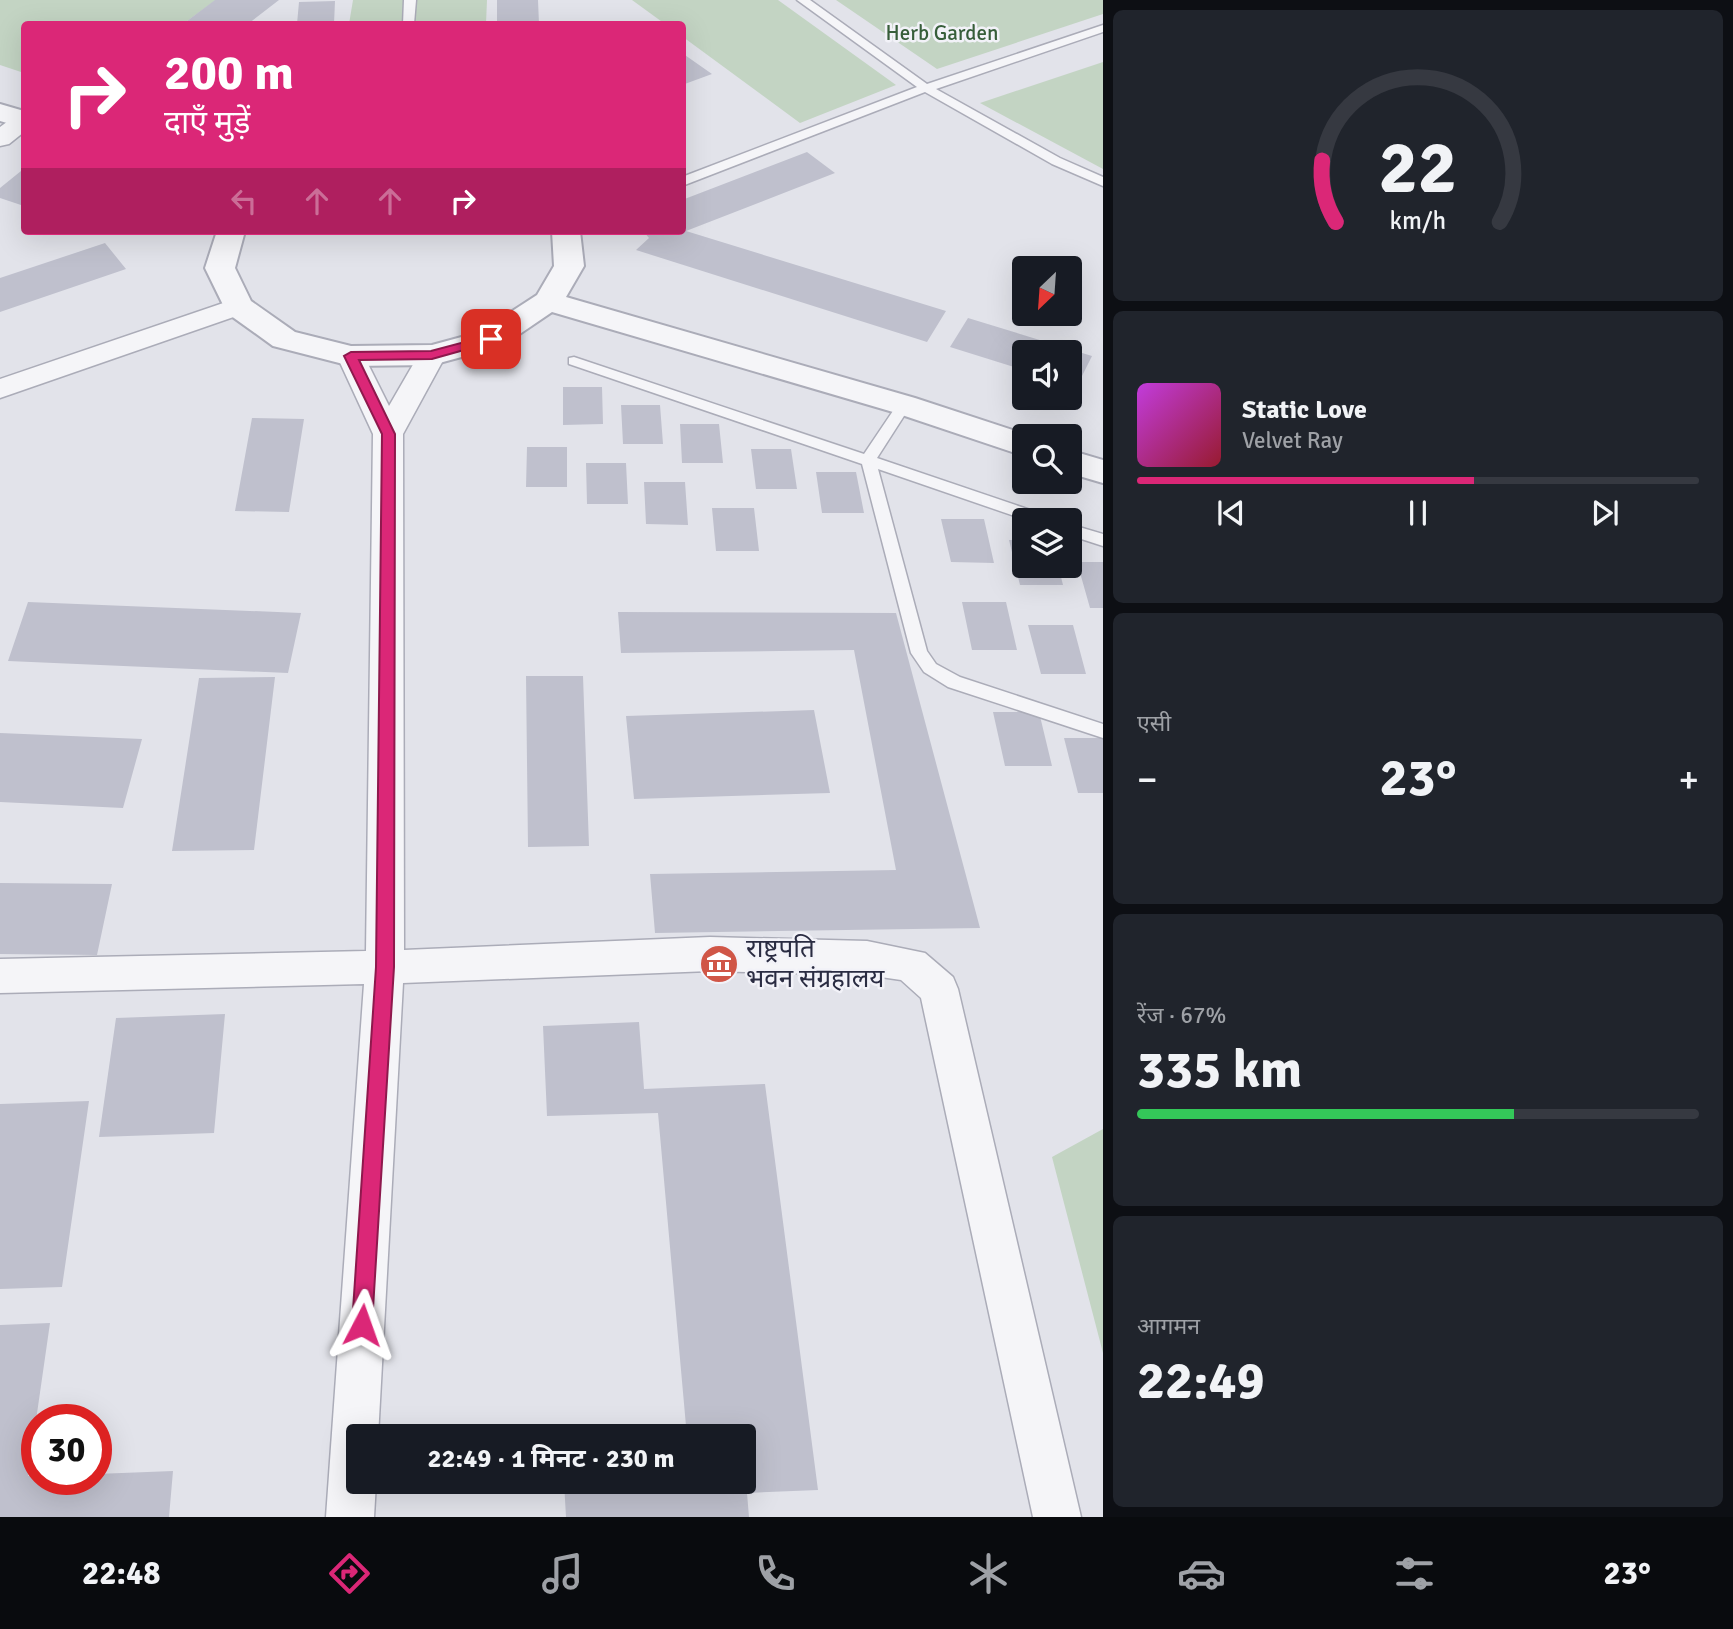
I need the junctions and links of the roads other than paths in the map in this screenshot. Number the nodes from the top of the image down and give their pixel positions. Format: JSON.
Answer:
{"nodes":[{"id":1,"x":410,"y":0,"type":"edge"},
{"id":2,"x":803,"y":0,"type":"edge"},
{"id":3,"x":409,"y":21,"type":"edge"},
{"id":4,"x":1103,"y":28,"type":"edge"},
{"id":5,"x":926,"y":88,"type":"junction"},
{"id":6,"x":0,"y":112,"type":"edge"},
{"id":7,"x":21,"y":119,"type":"edge"},
{"id":8,"x":21,"y":122,"type":"edge"},
{"id":9,"x":0,"y":139,"type":"edge"},
{"id":10,"x":686,"y":180,"type":"edge"},
{"id":11,"x":1103,"y":182,"type":"edge"},
{"id":12,"x":230,"y":235,"type":"edge"},
{"id":13,"x":566,"y":235,"type":"edge"},
{"id":14,"x":548,"y":301,"type":"junction"},
{"id":15,"x":237,"y":306,"type":"junction"},
{"id":16,"x":432,"y":355,"type":"junction"},
{"id":17,"x":351,"y":356,"type":"junction"},
{"id":18,"x":574,"y":361,"type":"dead end"},
{"id":19,"x":0,"y":389,"type":"edge"},
{"id":20,"x":904,"y":405,"type":"junction"},
{"id":21,"x":388,"y":434,"type":"junction"},
{"id":22,"x":1012,"y":441,"type":"edge"},
{"id":23,"x":869,"y":460,"type":"junction"},
{"id":24,"x":1082,"y":465,"type":"edge"},
{"id":25,"x":1103,"y":472,"type":"edge"},
{"id":26,"x":1012,"y":509,"type":"edge"},
{"id":27,"x":1082,"y":533,"type":"edge"},
{"id":28,"x":1103,"y":540,"type":"edge"},
{"id":29,"x":1103,"y":731,"type":"edge"},
{"id":30,"x":385,"y":967,"type":"junction"},
{"id":31,"x":0,"y":976,"type":"edge"},
{"id":32,"x":350,"y":1517,"type":"edge"},
{"id":33,"x":1056,"y":1517,"type":"edge"}],
"edges":[{"from":1,"to":3,"type":"lane"},
{"from":2,"to":5,"type":"lane"},
{"from":4,"to":5,"type":"lane"},
{"from":5,"to":10,"type":"lane"},
{"from":5,"to":11,"type":"lane"},
{"from":6,"to":7,"type":"street"},
{"from":8,"to":9,"type":"street"},
{"from":12,"to":15,"type":"street"},
{"from":13,"to":14,"type":"street"},
{"from":14,"to":16,"type":"street"},
{"from":14,"to":20,"type":"street"},
{"from":15,"to":17,"type":"street"},
{"from":15,"to":19,"type":"street"},
{"from":16,"to":17,"type":"street"},
{"from":16,"to":21,"type":"street"},
{"from":17,"to":21,"type":"street"},
{"from":18,"to":23,"type":"lane"},
{"from":20,"to":22,"type":"street"},
{"from":20,"to":23,"type":"lane"},
{"from":21,"to":30,"type":"street"},
{"from":23,"to":26,"type":"lane"},
{"from":23,"to":29,"type":"lane"},
{"from":24,"to":25,"type":"street"},
{"from":27,"to":28,"type":"lane"},
{"from":30,"to":31,"type":"street"},
{"from":30,"to":32,"type":"street"},
{"from":30,"to":33,"type":"street"}]}
